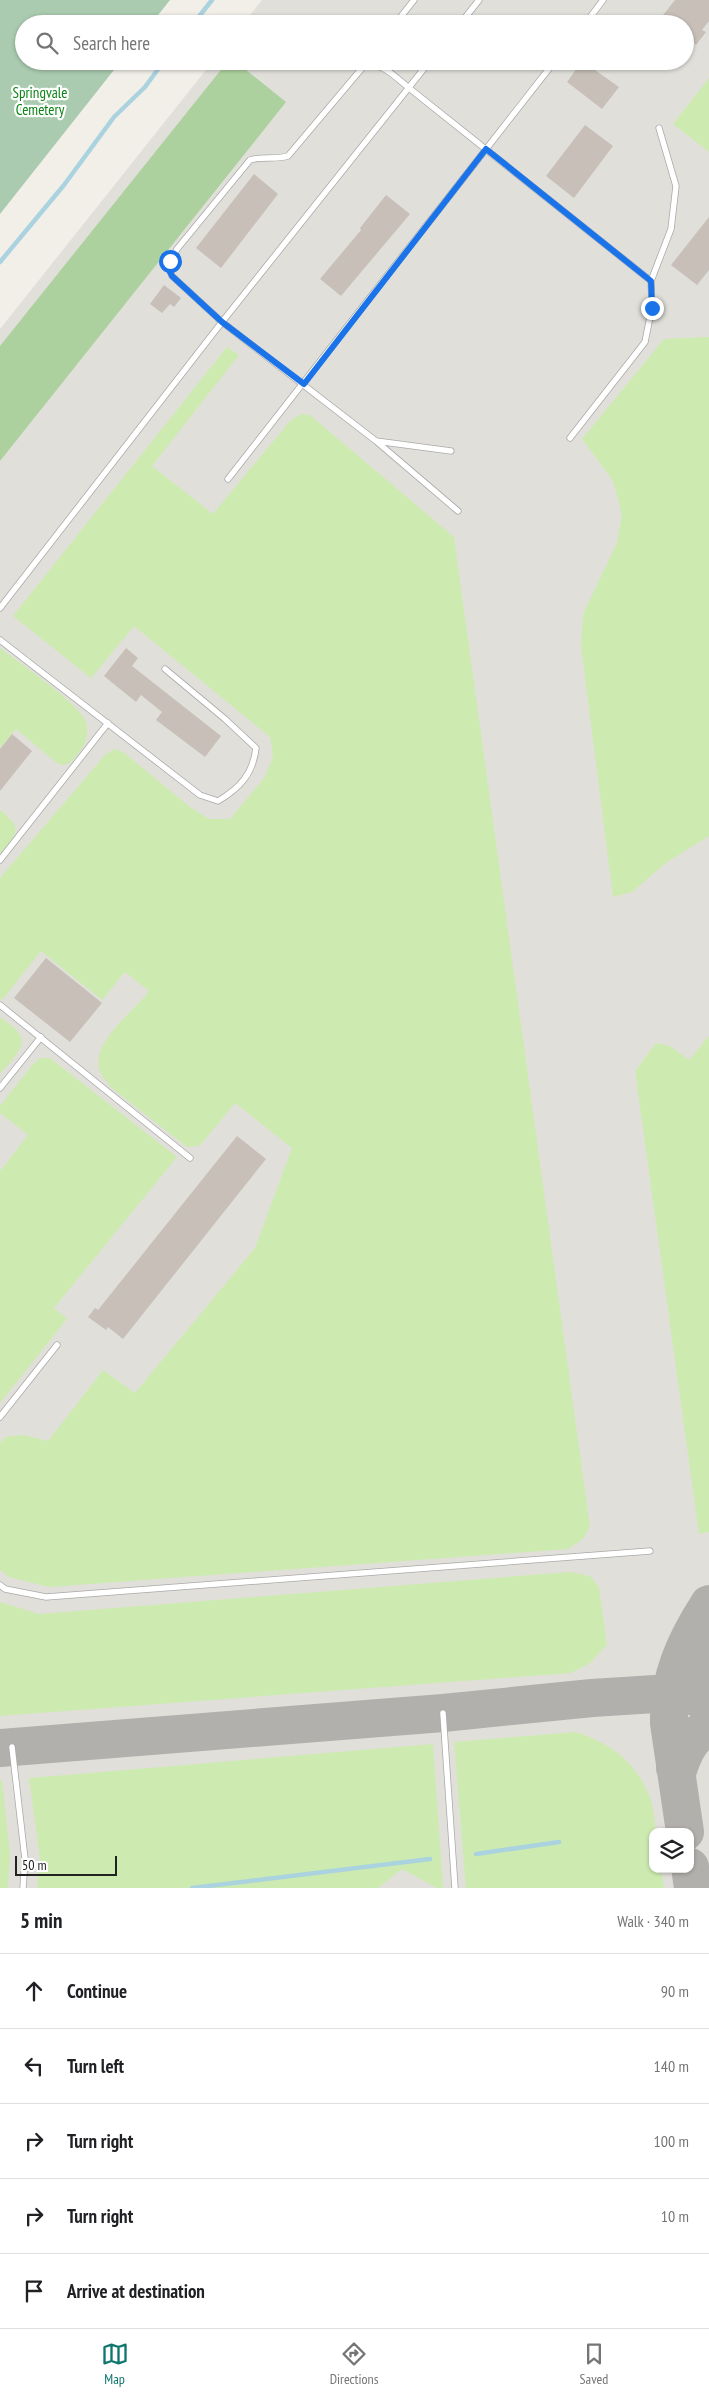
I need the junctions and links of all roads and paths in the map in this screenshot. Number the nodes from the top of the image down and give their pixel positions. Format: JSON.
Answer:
{"nodes":[{"id":1,"x":414,"y":0,"type":"edge"},
{"id":2,"x":479,"y":0,"type":"edge"},
{"id":3,"x":603,"y":0,"type":"edge"},
{"id":4,"x":402,"y":15,"type":"edge"},
{"id":5,"x":467,"y":15,"type":"edge"},
{"id":6,"x":592,"y":15,"type":"edge"},
{"id":7,"x":360,"y":70,"type":"edge"},
{"id":8,"x":386,"y":70,"type":"edge"},
{"id":9,"x":423,"y":70,"type":"edge"},
{"id":10,"x":548,"y":70,"type":"edge"},
{"id":11,"x":409,"y":88,"type":"junction"},
{"id":12,"x":659,"y":128,"type":"dead end"},
{"id":13,"x":486,"y":149,"type":"junction"},
{"id":14,"x":651,"y":281,"type":"junction"},
{"id":15,"x":222,"y":322,"type":"junction"},
{"id":16,"x":304,"y":384,"type":"junction"},
{"id":17,"x":570,"y":438,"type":"dead end"},
{"id":18,"x":376,"y":441,"type":"junction"},
{"id":19,"x":451,"y":451,"type":"dead end"},
{"id":20,"x":228,"y":479,"type":"dead end"},
{"id":21,"x":458,"y":511,"type":"dead end"},
{"id":22,"x":0,"y":608,"type":"edge"},
{"id":23,"x":0,"y":640,"type":"edge"},
{"id":24,"x":165,"y":669,"type":"dead end"},
{"id":25,"x":108,"y":723,"type":"junction"},
{"id":26,"x":0,"y":860,"type":"edge"},
{"id":27,"x":0,"y":1005,"type":"edge"},
{"id":28,"x":41,"y":1036,"type":"junction"},
{"id":29,"x":0,"y":1088,"type":"edge"},
{"id":30,"x":190,"y":1158,"type":"dead end"},
{"id":31,"x":57,"y":1345,"type":"dead end"},
{"id":32,"x":0,"y":1417,"type":"edge"},
{"id":33,"x":650,"y":1551,"type":"dead end"},
{"id":34,"x":0,"y":1585,"type":"edge"},
{"id":35,"x":443,"y":1713,"type":"dead end"},
{"id":36,"x":12,"y":1747,"type":"dead end"},
{"id":37,"x":23,"y":1888,"type":"edge"},
{"id":38,"x":456,"y":1888,"type":"edge"}],
"edges":[{"from":1,"to":4,"type":"lane"},
{"from":2,"to":5,"type":"lane"},
{"from":3,"to":6,"type":"lane"},
{"from":7,"to":15,"type":"lane"},
{"from":8,"to":11,"type":"lane"},
{"from":9,"to":11,"type":"lane"},
{"from":10,"to":13,"type":"lane"},
{"from":11,"to":13,"type":"lane"},
{"from":11,"to":15,"type":"lane"},
{"from":12,"to":14,"type":"lane"},
{"from":13,"to":14,"type":"lane"},
{"from":13,"to":16,"type":"lane"},
{"from":14,"to":17,"type":"lane"},
{"from":15,"to":16,"type":"lane"},
{"from":15,"to":22,"type":"lane"},
{"from":16,"to":18,"type":"lane"},
{"from":16,"to":20,"type":"lane"},
{"from":18,"to":19,"type":"lane"},
{"from":18,"to":21,"type":"lane"},
{"from":23,"to":25,"type":"lane"},
{"from":24,"to":25,"type":"lane"},
{"from":25,"to":26,"type":"lane"},
{"from":27,"to":28,"type":"lane"},
{"from":28,"to":29,"type":"lane"},
{"from":28,"to":30,"type":"lane"},
{"from":31,"to":32,"type":"lane"},
{"from":33,"to":34,"type":"lane"},
{"from":35,"to":38,"type":"lane"},
{"from":36,"to":37,"type":"lane"}]}
